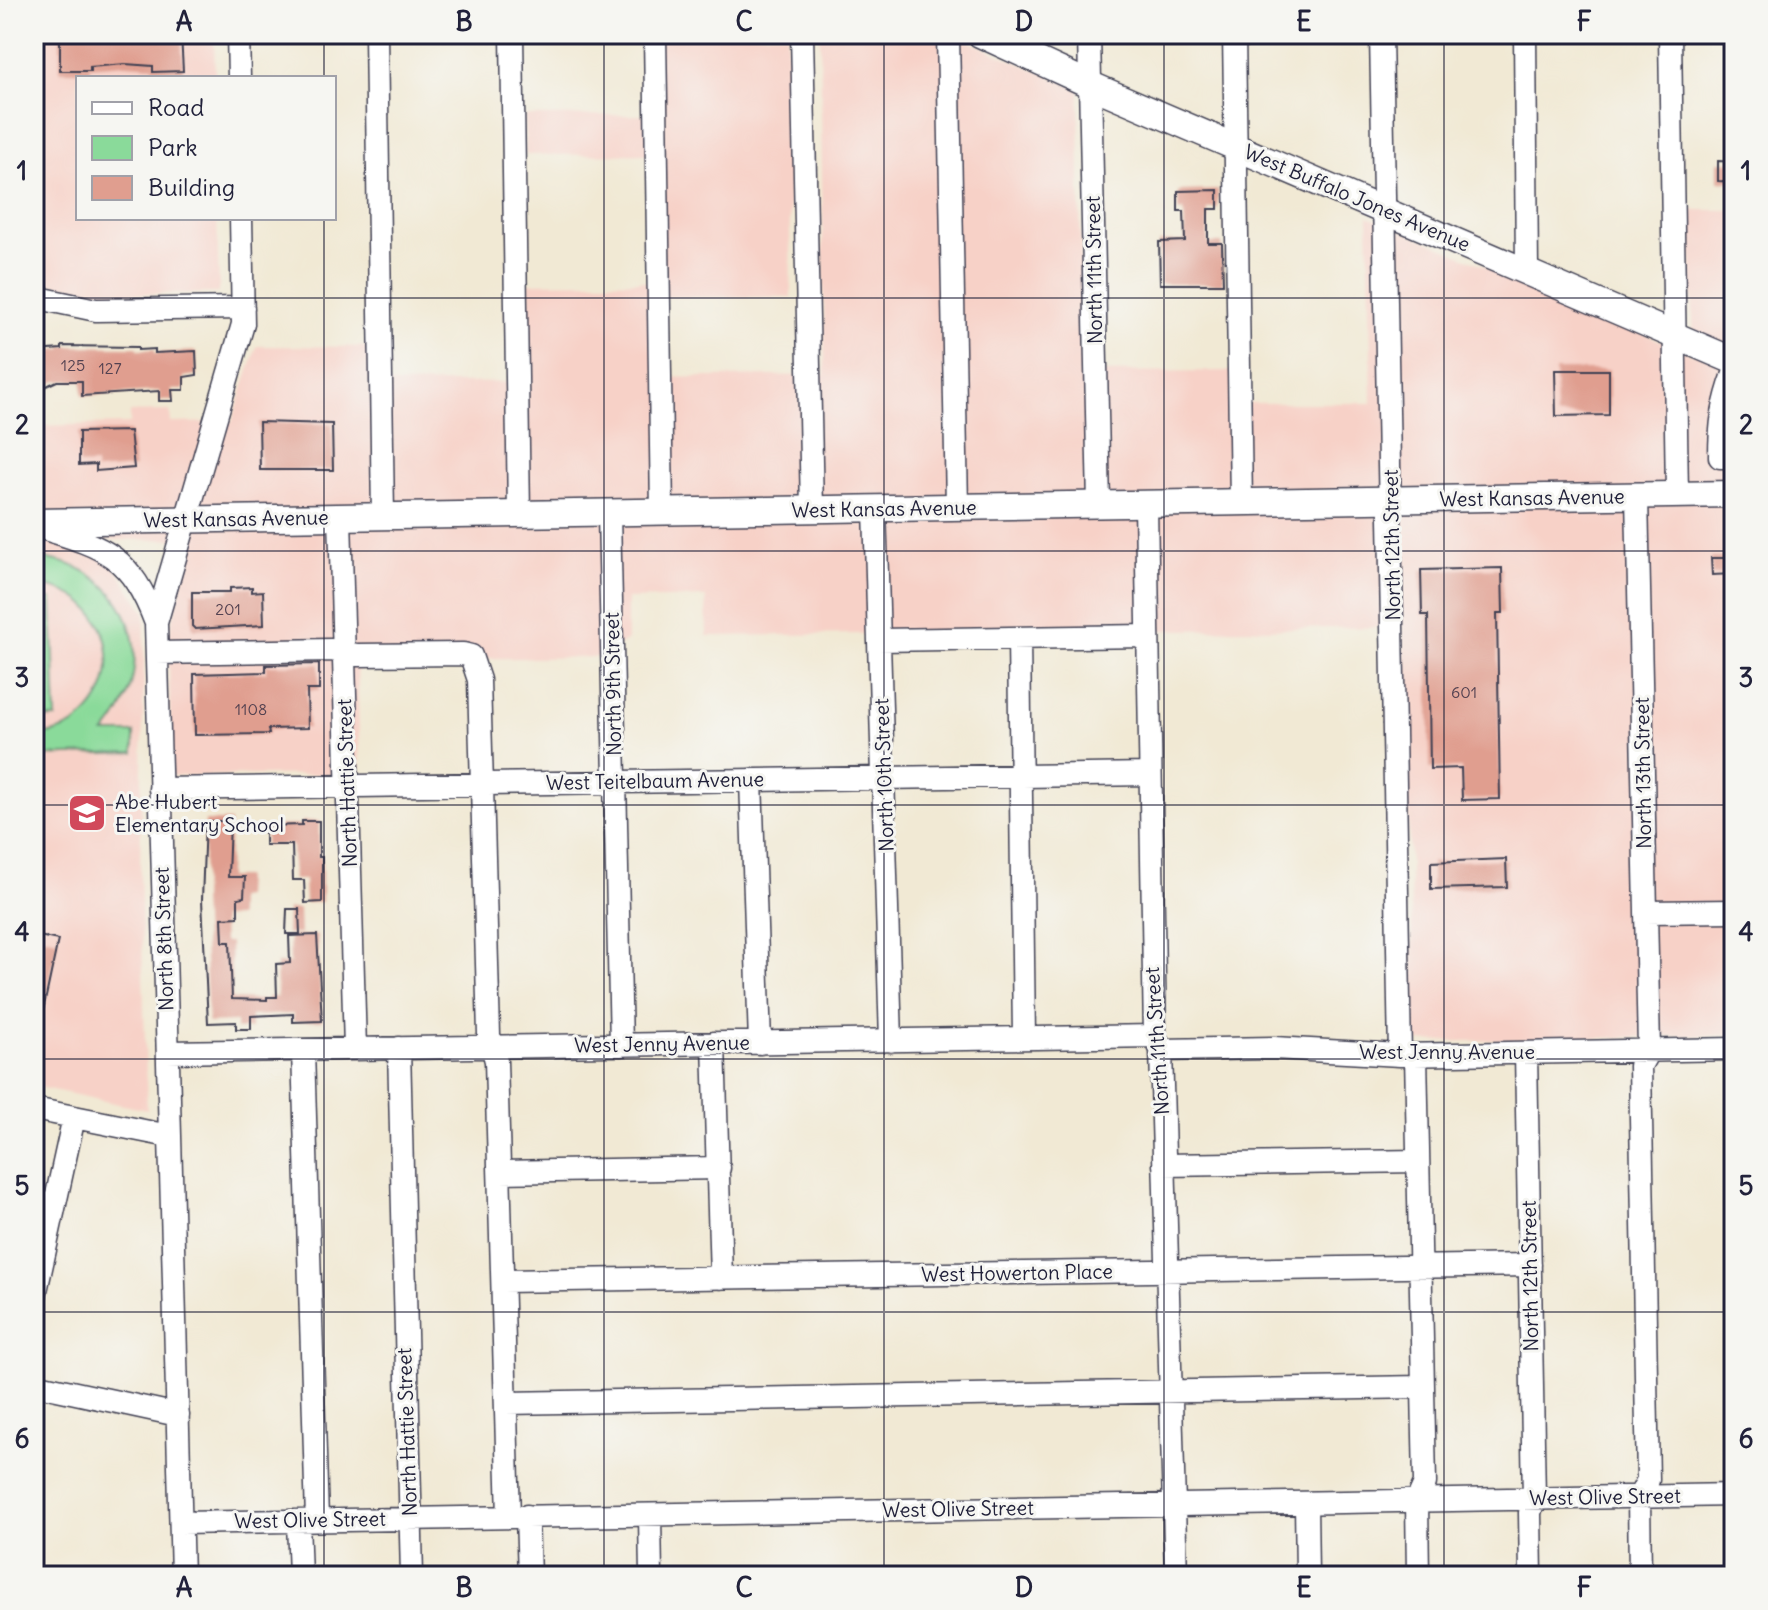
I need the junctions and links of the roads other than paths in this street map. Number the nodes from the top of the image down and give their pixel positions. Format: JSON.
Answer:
{"nodes":[{"id":1,"x":238,"y":34,"type":"edge"},
{"id":2,"x":376,"y":34,"type":"edge"},
{"id":3,"x":512,"y":34,"type":"edge"},
{"id":4,"x":655,"y":34,"type":"edge"},
{"id":5,"x":802,"y":34,"type":"edge"},
{"id":6,"x":948,"y":34,"type":"edge"},
{"id":7,"x":980,"y":34,"type":"edge"},
{"id":8,"x":1089,"y":34,"type":"edge"},
{"id":9,"x":1234,"y":34,"type":"edge"},
{"id":10,"x":1381,"y":34,"type":"edge"},
{"id":11,"x":1525,"y":34,"type":"edge"},
{"id":12,"x":1670,"y":34,"type":"edge"},
{"id":13,"x":239,"y":76,"type":"edge"},
{"id":14,"x":1091,"y":85,"type":"junction"},
{"id":15,"x":1236,"y":146,"type":"junction"},
{"id":16,"x":1385,"y":210,"type":"junction"},
{"id":17,"x":241,"y":220,"type":"edge"},
{"id":18,"x":1527,"y":272,"type":"junction"},
{"id":19,"x":34,"y":297,"type":"edge"},
{"id":20,"x":243,"y":308,"type":"junction"},
{"id":21,"x":1674,"y":335,"type":"junction"},
{"id":22,"x":1734,"y":361,"type":"edge"},
{"id":23,"x":1734,"y":374,"type":"edge"},
{"id":24,"x":1734,"y":457,"type":"edge"},
{"id":25,"x":1734,"y":494,"type":"edge"},
{"id":26,"x":1677,"y":495,"type":"junction"},
{"id":27,"x":1637,"y":496,"type":"junction"},
{"id":28,"x":1391,"y":501,"type":"junction"},
{"id":29,"x":1241,"y":503,"type":"junction"},
{"id":30,"x":1146,"y":505,"type":"junction"},
{"id":31,"x":1099,"y":506,"type":"junction"},
{"id":32,"x":957,"y":507,"type":"junction"},
{"id":33,"x":875,"y":509,"type":"junction"},
{"id":34,"x":812,"y":510,"type":"junction"},
{"id":35,"x":662,"y":513,"type":"junction"},
{"id":36,"x":609,"y":514,"type":"junction"},
{"id":37,"x":519,"y":515,"type":"junction"},
{"id":38,"x":340,"y":517,"type":"junction"},
{"id":39,"x":383,"y":517,"type":"junction"},
{"id":40,"x":185,"y":520,"type":"junction"},
{"id":41,"x":34,"y":524,"type":"edge"},
{"id":42,"x":156,"y":623,"type":"junction"},
{"id":43,"x":1147,"y":636,"type":"junction"},
{"id":44,"x":1019,"y":638,"type":"junction"},
{"id":45,"x":879,"y":640,"type":"junction"},
{"id":46,"x":344,"y":652,"type":"junction"},
{"id":47,"x":157,"y":653,"type":"junction"},
{"id":48,"x":1149,"y":774,"type":"junction"},
{"id":49,"x":1020,"y":776,"type":"junction"},
{"id":50,"x":884,"y":778,"type":"junction"},
{"id":51,"x":751,"y":780,"type":"junction"},
{"id":52,"x":615,"y":782,"type":"junction"},
{"id":53,"x":481,"y":784,"type":"junction"},
{"id":54,"x":347,"y":786,"type":"junction"},
{"id":55,"x":160,"y":789,"type":"junction"},
{"id":56,"x":1734,"y":911,"type":"edge"},
{"id":57,"x":1646,"y":912,"type":"junction"},
{"id":58,"x":1024,"y":1038,"type":"junction"},
{"id":59,"x":891,"y":1041,"type":"junction"},
{"id":60,"x":714,"y":1043,"type":"junction"},
{"id":61,"x":760,"y":1043,"type":"junction"},
{"id":62,"x":1158,"y":1043,"type":"junction"},
{"id":63,"x":621,"y":1045,"type":"junction"},
{"id":64,"x":492,"y":1047,"type":"junction"},
{"id":65,"x":399,"y":1048,"type":"junction"},
{"id":66,"x":355,"y":1049,"type":"junction"},
{"id":67,"x":1734,"y":1049,"type":"edge"},
{"id":68,"x":303,"y":1050,"type":"junction"},
{"id":69,"x":1649,"y":1050,"type":"junction"},
{"id":70,"x":168,"y":1052,"type":"junction"},
{"id":71,"x":1526,"y":1053,"type":"junction"},
{"id":72,"x":1408,"y":1055,"type":"junction"},
{"id":73,"x":34,"y":1109,"type":"edge"},
{"id":74,"x":74,"y":1117,"type":"junction"},
{"id":75,"x":169,"y":1136,"type":"junction"},
{"id":76,"x":1418,"y":1161,"type":"junction"},
{"id":77,"x":1164,"y":1165,"type":"junction"},
{"id":78,"x":719,"y":1168,"type":"junction"},
{"id":79,"x":500,"y":1172,"type":"junction"},
{"id":80,"x":1530,"y":1265,"type":"junction"},
{"id":81,"x":1420,"y":1267,"type":"junction"},
{"id":82,"x":1166,"y":1270,"type":"junction"},
{"id":83,"x":721,"y":1278,"type":"junction"},
{"id":84,"x":503,"y":1281,"type":"junction"},
{"id":85,"x":34,"y":1300,"type":"edge"},
{"id":86,"x":34,"y":1384,"type":"edge"},
{"id":87,"x":1422,"y":1387,"type":"junction"},
{"id":88,"x":1170,"y":1392,"type":"junction"},
{"id":89,"x":506,"y":1403,"type":"junction"},
{"id":90,"x":178,"y":1415,"type":"junction"},
{"id":91,"x":1734,"y":1495,"type":"edge"},
{"id":92,"x":1639,"y":1497,"type":"junction"},
{"id":93,"x":1534,"y":1499,"type":"junction"},
{"id":94,"x":1417,"y":1501,"type":"junction"},
{"id":95,"x":1306,"y":1503,"type":"junction"},
{"id":96,"x":1174,"y":1504,"type":"junction"},
{"id":97,"x":650,"y":1515,"type":"junction"},
{"id":98,"x":518,"y":1516,"type":"junction"},
{"id":99,"x":410,"y":1518,"type":"junction"},
{"id":100,"x":308,"y":1520,"type":"junction"},
{"id":101,"x":181,"y":1523,"type":"junction"},
{"id":102,"x":182,"y":1576,"type":"edge"},
{"id":103,"x":300,"y":1576,"type":"edge"},
{"id":104,"x":412,"y":1576,"type":"edge"},
{"id":105,"x":529,"y":1576,"type":"edge"},
{"id":106,"x":651,"y":1576,"type":"edge"},
{"id":107,"x":1176,"y":1576,"type":"edge"},
{"id":108,"x":1307,"y":1576,"type":"edge"},
{"id":109,"x":1418,"y":1576,"type":"edge"},
{"id":110,"x":1531,"y":1576,"type":"edge"},
{"id":111,"x":1640,"y":1576,"type":"edge"}],
"edges":[{"from":1,"to":13,"type":"street"},
{"from":2,"to":39,"type":"street"},
{"from":3,"to":37,"type":"street"},
{"from":4,"to":35,"type":"street"},
{"from":5,"to":34,"type":"street"},
{"from":6,"to":32,"type":"street"},
{"from":7,"to":14,"type":"main road","name":"West Buffalo Jones Avenue"},
{"from":8,"to":14,"type":"street","name":"North 11th Street"},
{"from":9,"to":15,"type":"street"},
{"from":10,"to":16,"type":"street","name":"North 12th Street"},
{"from":11,"to":18,"type":"street"},
{"from":12,"to":21,"type":"street"},
{"from":14,"to":15,"type":"main road","name":"West Buffalo Jones Avenue"},
{"from":14,"to":31,"type":"street","name":"North 11th Street"},
{"from":15,"to":16,"type":"main road","name":"West Buffalo Jones Avenue"},
{"from":15,"to":29,"type":"street"},
{"from":16,"to":18,"type":"main road","name":"West Buffalo Jones Avenue"},
{"from":16,"to":28,"type":"street","name":"North 12th Street"},
{"from":17,"to":20,"type":"street","name":"North 8th Street"},
{"from":18,"to":21,"type":"main road","name":"West Buffalo Jones Avenue"},
{"from":19,"to":20,"type":"street"},
{"from":20,"to":40,"type":"street","name":"North 8th Street"},
{"from":21,"to":22,"type":"main road","name":"West Buffalo Jones Avenue"},
{"from":21,"to":26,"type":"street"},
{"from":23,"to":24,"type":"street"},
{"from":25,"to":26,"type":"main road","name":"West Kansas Avenue"},
{"from":26,"to":27,"type":"main road","name":"West Kansas Avenue"},
{"from":27,"to":28,"type":"main road","name":"West Kansas Avenue"},
{"from":27,"to":57,"type":"street","name":"North 13th Street"},
{"from":28,"to":29,"type":"main road","name":"West Kansas Avenue"},
{"from":28,"to":72,"type":"street","name":"North 12th Street"},
{"from":29,"to":30,"type":"main road","name":"West Kansas Avenue"},
{"from":30,"to":31,"type":"main road","name":"West Kansas Avenue"},
{"from":30,"to":43,"type":"street","name":"North 11th Street"},
{"from":31,"to":32,"type":"main road","name":"West Kansas Avenue"},
{"from":32,"to":33,"type":"main road","name":"West Kansas Avenue"},
{"from":33,"to":34,"type":"main road","name":"West Kansas Avenue"},
{"from":33,"to":45,"type":"street","name":"North 10th Street"},
{"from":34,"to":35,"type":"main road","name":"West Kansas Avenue"},
{"from":35,"to":36,"type":"main road","name":"West Kansas Avenue"},
{"from":36,"to":37,"type":"main road","name":"West Kansas Avenue"},
{"from":36,"to":52,"type":"street","name":"North 9th Street"},
{"from":37,"to":39,"type":"main road","name":"West Kansas Avenue"},
{"from":38,"to":39,"type":"main road","name":"West Kansas Avenue"},
{"from":38,"to":40,"type":"main road","name":"West Kansas Avenue"},
{"from":38,"to":46,"type":"street","name":"North Hattie Street"},
{"from":40,"to":41,"type":"main road","name":"West Kansas Avenue"},
{"from":40,"to":42,"type":"street","name":"North 8th Street"},
{"from":41,"to":42,"type":"street"},
{"from":42,"to":47,"type":"street","name":"North 8th Street"},
{"from":43,"to":44,"type":"street"},
{"from":43,"to":48,"type":"street","name":"North 11th Street"},
{"from":44,"to":45,"type":"street"},
{"from":44,"to":49,"type":"street"},
{"from":45,"to":50,"type":"street","name":"North 10th Street"},
{"from":46,"to":47,"type":"street"},
{"from":46,"to":53,"type":"street"},
{"from":46,"to":54,"type":"street","name":"North Hattie Street"},
{"from":47,"to":55,"type":"street","name":"North 8th Street"},
{"from":48,"to":49,"type":"street","name":"West Teitelbaum Avenue"},
{"from":48,"to":62,"type":"street","name":"North 11th Street"},
{"from":49,"to":50,"type":"street","name":"West Teitelbaum Avenue"},
{"from":49,"to":58,"type":"street"},
{"from":50,"to":51,"type":"street","name":"West Teitelbaum Avenue"},
{"from":50,"to":59,"type":"street","name":"North 10th Street"},
{"from":51,"to":52,"type":"street","name":"West Teitelbaum Avenue"},
{"from":51,"to":61,"type":"street"},
{"from":52,"to":53,"type":"street","name":"West Teitelbaum Avenue"},
{"from":52,"to":63,"type":"street","name":"North 9th Street"},
{"from":53,"to":54,"type":"street","name":"West Teitelbaum Avenue"},
{"from":53,"to":64,"type":"street"},
{"from":54,"to":55,"type":"street","name":"West Teitelbaum Avenue"},
{"from":54,"to":66,"type":"street","name":"North Hattie Street"},
{"from":55,"to":70,"type":"street","name":"North 8th Street"},
{"from":56,"to":57,"type":"street"},
{"from":57,"to":69,"type":"street","name":"North 13th Street"},
{"from":58,"to":59,"type":"street","name":"West Jenny Avenue"},
{"from":58,"to":62,"type":"street","name":"West Jenny Avenue"},
{"from":59,"to":61,"type":"street","name":"West Jenny Avenue"},
{"from":60,"to":61,"type":"street","name":"West Jenny Avenue"},
{"from":60,"to":63,"type":"street","name":"West Jenny Avenue"},
{"from":60,"to":78,"type":"street"},
{"from":62,"to":72,"type":"street","name":"West Jenny Avenue"},
{"from":62,"to":77,"type":"street","name":"North 11th Street"},
{"from":63,"to":64,"type":"street","name":"West Jenny Avenue"},
{"from":64,"to":65,"type":"street","name":"West Jenny Avenue"},
{"from":64,"to":79,"type":"street"},
{"from":65,"to":66,"type":"street","name":"West Jenny Avenue"},
{"from":65,"to":99,"type":"street","name":"North Hattie Street"},
{"from":66,"to":68,"type":"street","name":"West Jenny Avenue"},
{"from":67,"to":69,"type":"street","name":"West Jenny Avenue"},
{"from":68,"to":70,"type":"street","name":"West Jenny Avenue"},
{"from":68,"to":100,"type":"street"},
{"from":69,"to":71,"type":"street","name":"West Jenny Avenue"},
{"from":69,"to":92,"type":"street","name":"North 13th Street"},
{"from":70,"to":75,"type":"street","name":"North 8th Street"},
{"from":71,"to":72,"type":"street","name":"West Jenny Avenue"},
{"from":71,"to":80,"type":"street","name":"North 12th Street"},
{"from":72,"to":76,"type":"street","name":"North 12th Street"},
{"from":73,"to":74,"type":"street"},
{"from":74,"to":75,"type":"street"},
{"from":74,"to":85,"type":"street"},
{"from":75,"to":90,"type":"street","name":"North 8th Street"},
{"from":76,"to":77,"type":"street"},
{"from":76,"to":81,"type":"street","name":"North 12th Street"},
{"from":77,"to":82,"type":"street","name":"North 11th Street"},
{"from":78,"to":79,"type":"street"},
{"from":78,"to":83,"type":"street"},
{"from":79,"to":84,"type":"street"},
{"from":80,"to":81,"type":"street","name":"West Howerton Place"},
{"from":80,"to":93,"type":"street","name":"North 12th Street"},
{"from":81,"to":82,"type":"street","name":"West Howerton Place"},
{"from":81,"to":87,"type":"street","name":"North 12th Street"},
{"from":82,"to":83,"type":"street","name":"West Howerton Place"},
{"from":82,"to":88,"type":"street","name":"North 11th Street"},
{"from":83,"to":84,"type":"street","name":"West Howerton Place"},
{"from":84,"to":89,"type":"street"},
{"from":86,"to":90,"type":"street"},
{"from":87,"to":88,"type":"street"},
{"from":87,"to":94,"type":"street","name":"North 12th Street"},
{"from":88,"to":89,"type":"street"},
{"from":88,"to":96,"type":"street","name":"North 11th Street"},
{"from":89,"to":98,"type":"street"},
{"from":90,"to":101,"type":"street","name":"North 8th Street"},
{"from":91,"to":92,"type":"street","name":"West Olive Street"},
{"from":92,"to":93,"type":"street","name":"West Olive Street"},
{"from":92,"to":111,"type":"street"},
{"from":93,"to":94,"type":"street","name":"West Olive Street"},
{"from":93,"to":110,"type":"street","name":"North 12th Street"},
{"from":94,"to":95,"type":"street","name":"West Olive Street"},
{"from":94,"to":109,"type":"street"},
{"from":95,"to":96,"type":"street","name":"West Olive Street"},
{"from":95,"to":108,"type":"street"},
{"from":96,"to":97,"type":"street","name":"West Olive Street"},
{"from":96,"to":107,"type":"street","name":"North 11th Street"},
{"from":97,"to":98,"type":"street","name":"West Olive Street"},
{"from":97,"to":106,"type":"street"},
{"from":98,"to":99,"type":"street","name":"West Olive Street"},
{"from":98,"to":105,"type":"street"},
{"from":99,"to":100,"type":"street","name":"West Olive Street"},
{"from":99,"to":104,"type":"street","name":"North Hattie Street"},
{"from":100,"to":101,"type":"street","name":"West Olive Street"},
{"from":100,"to":103,"type":"street"},
{"from":101,"to":102,"type":"street","name":"North 8th Street"}]}
